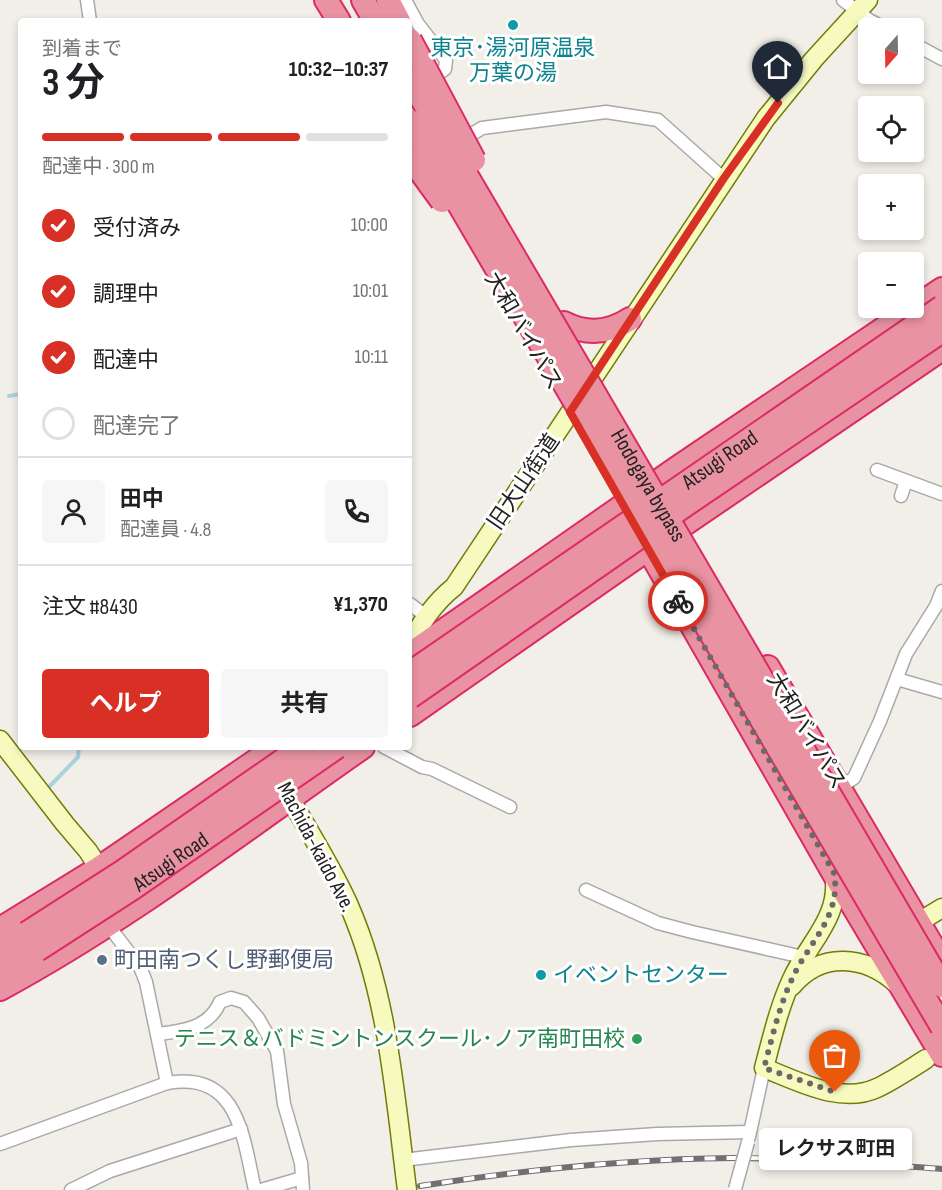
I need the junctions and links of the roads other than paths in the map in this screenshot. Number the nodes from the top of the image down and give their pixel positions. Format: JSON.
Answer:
{"nodes":[{"id":1,"x":87,"y":0,"type":"edge"},
{"id":2,"x":311,"y":0,"type":"edge"},
{"id":3,"x":326,"y":0,"type":"edge"},
{"id":4,"x":338,"y":0,"type":"edge"},
{"id":5,"x":363,"y":0,"type":"edge"},
{"id":6,"x":369,"y":0,"type":"edge"},
{"id":7,"x":388,"y":0,"type":"edge"},
{"id":8,"x":405,"y":0,"type":"edge"},
{"id":9,"x":856,"y":4,"type":"edge"},
{"id":10,"x":90,"y":18,"type":"edge"},
{"id":11,"x":321,"y":18,"type":"edge"},
{"id":12,"x":337,"y":18,"type":"edge"},
{"id":13,"x":348,"y":18,"type":"edge"},
{"id":14,"x":373,"y":18,"type":"edge"},
{"id":15,"x":379,"y":18,"type":"edge"},
{"id":16,"x":397,"y":18,"type":"edge"},
{"id":17,"x":873,"y":18,"type":"edge"},
{"id":18,"x":412,"y":44,"type":"edge"},
{"id":19,"x":924,"y":49,"type":"edge"},
{"id":20,"x":942,"y":59,"type":"edge"},
{"id":21,"x":412,"y":81,"type":"edge"},
{"id":22,"x":412,"y":124,"type":"edge"},
{"id":23,"x":412,"y":141,"type":"edge"},
{"id":24,"x":455,"y":144,"type":"junction"},
{"id":25,"x":412,"y":160,"type":"edge"},
{"id":26,"x":724,"y":178,"type":"junction"},
{"id":27,"x":942,"y":289,"type":"edge"},
{"id":28,"x":512,"y":296,"type":"junction"},
{"id":29,"x":942,"y":307,"type":"edge"},
{"id":30,"x":630,"y":319,"type":"junction"},
{"id":31,"x":558,"y":322,"type":"junction"},
{"id":32,"x":942,"y":331,"type":"edge"},
{"id":33,"x":942,"y":349,"type":"edge"},
{"id":34,"x":594,"y":383,"type":"junction"},
{"id":35,"x":570,"y":412,"type":"junction"},
{"id":36,"x":722,"y":438,"type":"junction"},
{"id":37,"x":877,"y":470,"type":"dead end"},
{"id":38,"x":757,"y":477,"type":"junction"},
{"id":39,"x":658,"y":481,"type":"junction"},
{"id":40,"x":906,"y":481,"type":"junction"},
{"id":41,"x":942,"y":494,"type":"edge"},
{"id":42,"x":901,"y":496,"type":"dead end"},
{"id":43,"x":623,"y":505,"type":"junction"},
{"id":44,"x":684,"y":525,"type":"junction"},
{"id":45,"x":571,"y":541,"type":"junction"},
{"id":46,"x":648,"y":549,"type":"junction"},
{"id":47,"x":600,"y":582,"type":"junction"},
{"id":48,"x":454,"y":587,"type":"junction"},
{"id":49,"x":942,"y":591,"type":"edge"},
{"id":50,"x":412,"y":606,"type":"edge"},
{"id":51,"x":427,"y":617,"type":"junction"},
{"id":52,"x":463,"y":617,"type":"junction"},
{"id":53,"x":412,"y":640,"type":"edge"},
{"id":54,"x":412,"y":653,"type":"edge"},
{"id":55,"x":412,"y":672,"type":"edge"},
{"id":56,"x":897,"y":679,"type":"junction"},
{"id":57,"x":942,"y":692,"type":"edge"},
{"id":58,"x":412,"y":696,"type":"edge"},
{"id":59,"x":412,"y":714,"type":"edge"},
{"id":60,"x":0,"y":740,"type":"edge"},
{"id":61,"x":268,"y":750,"type":"edge"},
{"id":62,"x":269,"y":750,"type":"edge"},
{"id":63,"x":298,"y":750,"type":"edge"},
{"id":64,"x":333,"y":750,"type":"edge"},
{"id":65,"x":359,"y":750,"type":"edge"},
{"id":66,"x":390,"y":750,"type":"edge"},
{"id":67,"x":839,"y":788,"type":"junction"},
{"id":68,"x":290,"y":798,"type":"junction"},
{"id":69,"x":510,"y":807,"type":"dead end"},
{"id":70,"x":99,"y":868,"type":"junction"},
{"id":71,"x":834,"y":873,"type":"junction"},
{"id":72,"x":586,"y":890,"type":"dead end"},
{"id":73,"x":143,"y":901,"type":"junction"},
{"id":74,"x":942,"y":908,"type":"edge"},
{"id":75,"x":919,"y":922,"type":"junction"},
{"id":76,"x":108,"y":925,"type":"junction"},
{"id":77,"x":0,"y":929,"type":"edge"},
{"id":78,"x":32,"y":942,"type":"junction"},
{"id":79,"x":0,"y":948,"type":"edge"},
{"id":80,"x":804,"y":957,"type":"junction"},
{"id":81,"x":942,"y":962,"type":"edge"},
{"id":82,"x":0,"y":970,"type":"edge"},
{"id":83,"x":942,"y":986,"type":"edge"},
{"id":84,"x":0,"y":989,"type":"edge"},
{"id":85,"x":903,"y":989,"type":"junction"},
{"id":86,"x":786,"y":993,"type":"junction"},
{"id":87,"x":942,"y":1027,"type":"edge"},
{"id":88,"x":158,"y":1034,"type":"junction"},
{"id":89,"x":934,"y":1057,"type":"edge"},
{"id":90,"x":764,"y":1068,"type":"junction"},
{"id":91,"x":167,"y":1083,"type":"junction"},
{"id":92,"x":241,"y":1129,"type":"junction"},
{"id":93,"x":749,"y":1137,"type":"junction"},
{"id":94,"x":0,"y":1144,"type":"edge"},
{"id":95,"x":403,"y":1160,"type":"junction"},
{"id":96,"x":303,"y":1185,"type":"edge"},
{"id":97,"x":71,"y":1190,"type":"edge"},
{"id":98,"x":255,"y":1190,"type":"edge"},
{"id":99,"x":261,"y":1190,"type":"edge"},
{"id":100,"x":407,"y":1190,"type":"edge"},
{"id":101,"x":735,"y":1190,"type":"edge"}],
"edges":[{"from":1,"to":10,"type":"street"},
{"from":2,"to":11,"type":"highway"},
{"from":3,"to":12,"type":"highway"},
{"from":4,"to":13,"type":"highway"},
{"from":5,"to":14,"type":"highway"},
{"from":6,"to":15,"type":"highway"},
{"from":7,"to":16,"type":"highway"},
{"from":8,"to":21,"type":"street"},
{"from":9,"to":17,"type":"street"},
{"from":9,"to":26,"type":"street","name":"旧大山街道"},
{"from":18,"to":31,"type":"highway","bridge":true},
{"from":19,"to":20,"type":"street"},
{"from":21,"to":24,"type":"highway","name":"大和バイパス"},
{"from":21,"to":31,"type":"highway","name":"Hodogaya bypass","bridge":true},
{"from":22,"to":28,"type":"highway","name":"Hodogaya bypass","bridge":true},
{"from":23,"to":35,"type":"highway","name":"大和バイパス"},
{"from":24,"to":26,"type":"street"},
{"from":24,"to":31,"type":"highway","name":"大和バイパス"},
{"from":25,"to":28,"type":"highway","bridge":true},
{"from":26,"to":30,"type":"street","name":"旧大山街道"},
{"from":27,"to":36,"type":"highway"},
{"from":28,"to":87,"type":"highway","name":"Hodogaya bypass","bridge":true},
{"from":29,"to":55,"type":"highway","name":"Atsugi Road","bridge":true},
{"from":30,"to":31,"type":"highway"},
{"from":30,"to":34,"type":"street","name":"旧大山街道"},
{"from":31,"to":34,"type":"highway","name":"Hodogaya bypass","bridge":true},
{"from":32,"to":58,"type":"highway","name":"Atsugi Road","bridge":true},
{"from":33,"to":38,"type":"highway"},
{"from":34,"to":35,"type":"street","name":"旧大山街道"},
{"from":34,"to":39,"type":"highway","name":"大和バイパス"},
{"from":34,"to":83,"type":"highway","name":"Hodogaya bypass","bridge":true},
{"from":35,"to":43,"type":"highway","name":"大和バイパス"},
{"from":35,"to":48,"type":"street","name":"旧大山街道"},
{"from":36,"to":38,"type":"highway"},
{"from":36,"to":39,"type":"highway"},
{"from":37,"to":40,"type":"street"},
{"from":38,"to":44,"type":"highway"},
{"from":39,"to":43,"type":"highway"},
{"from":39,"to":44,"type":"highway","name":"大和バイパス"},
{"from":40,"to":41,"type":"street"},
{"from":40,"to":42,"type":"street"},
{"from":43,"to":45,"type":"highway"},
{"from":43,"to":46,"type":"highway","name":"大和バイパス"},
{"from":44,"to":46,"type":"highway"},
{"from":44,"to":67,"type":"highway","name":"大和バイパス"},
{"from":45,"to":47,"type":"highway"},
{"from":45,"to":52,"type":"highway"},
{"from":46,"to":47,"type":"highway"},
{"from":46,"to":71,"type":"highway","name":"大和バイパス"},
{"from":47,"to":59,"type":"highway"},
{"from":48,"to":51,"type":"street","name":"旧大山街道"},
{"from":48,"to":52,"type":"street"},
{"from":49,"to":56,"type":"street"},
{"from":50,"to":51,"type":"street"},
{"from":51,"to":53,"type":"street","name":"旧大山街道"},
{"from":52,"to":54,"type":"highway"},
{"from":56,"to":57,"type":"street"},
{"from":56,"to":67,"type":"street"},
{"from":60,"to":70,"type":"street"},
{"from":61,"to":70,"type":"highway"},
{"from":62,"to":68,"type":"street","name":"Machida-kaido Ave."},
{"from":63,"to":78,"type":"highway","name":"Atsugi Road","bridge":true},
{"from":64,"to":78,"type":"highway","name":"Atsugi Road","bridge":true},
{"from":65,"to":68,"type":"highway"},
{"from":66,"to":69,"type":"street"},
{"from":67,"to":75,"type":"highway","name":"大和バイパス"},
{"from":68,"to":73,"type":"highway"},
{"from":68,"to":95,"type":"street","name":"Machida-kaido Ave."},
{"from":70,"to":73,"type":"highway"},
{"from":70,"to":77,"type":"highway"},
{"from":71,"to":80,"type":"street"},
{"from":71,"to":85,"type":"highway","name":"大和バイパス"},
{"from":72,"to":80,"type":"street"},
{"from":73,"to":76,"type":"highway"},
{"from":74,"to":75,"type":"street"},
{"from":75,"to":81,"type":"highway","name":"大和バイパス"},
{"from":76,"to":84,"type":"highway"},
{"from":76,"to":88,"type":"street"},
{"from":78,"to":79,"type":"highway","name":"Atsugi Road"},
{"from":78,"to":82,"type":"highway","name":"Atsugi Road"},
{"from":80,"to":86,"type":"street"},
{"from":85,"to":86,"type":"street"},
{"from":85,"to":89,"type":"highway","name":"大和バイパス"},
{"from":86,"to":90,"type":"street"},
{"from":88,"to":91,"type":"street"},
{"from":88,"to":96,"type":"street"},
{"from":89,"to":90,"type":"street"},
{"from":90,"to":93,"type":"street"},
{"from":91,"to":92,"type":"street"},
{"from":91,"to":94,"type":"street"},
{"from":92,"to":97,"type":"street"},
{"from":92,"to":98,"type":"street"},
{"from":93,"to":95,"type":"street"},
{"from":93,"to":101,"type":"street","bridge":true},
{"from":95,"to":100,"type":"street","name":"Machida-kaido Ave."},
{"from":96,"to":99,"type":"street"}]}
